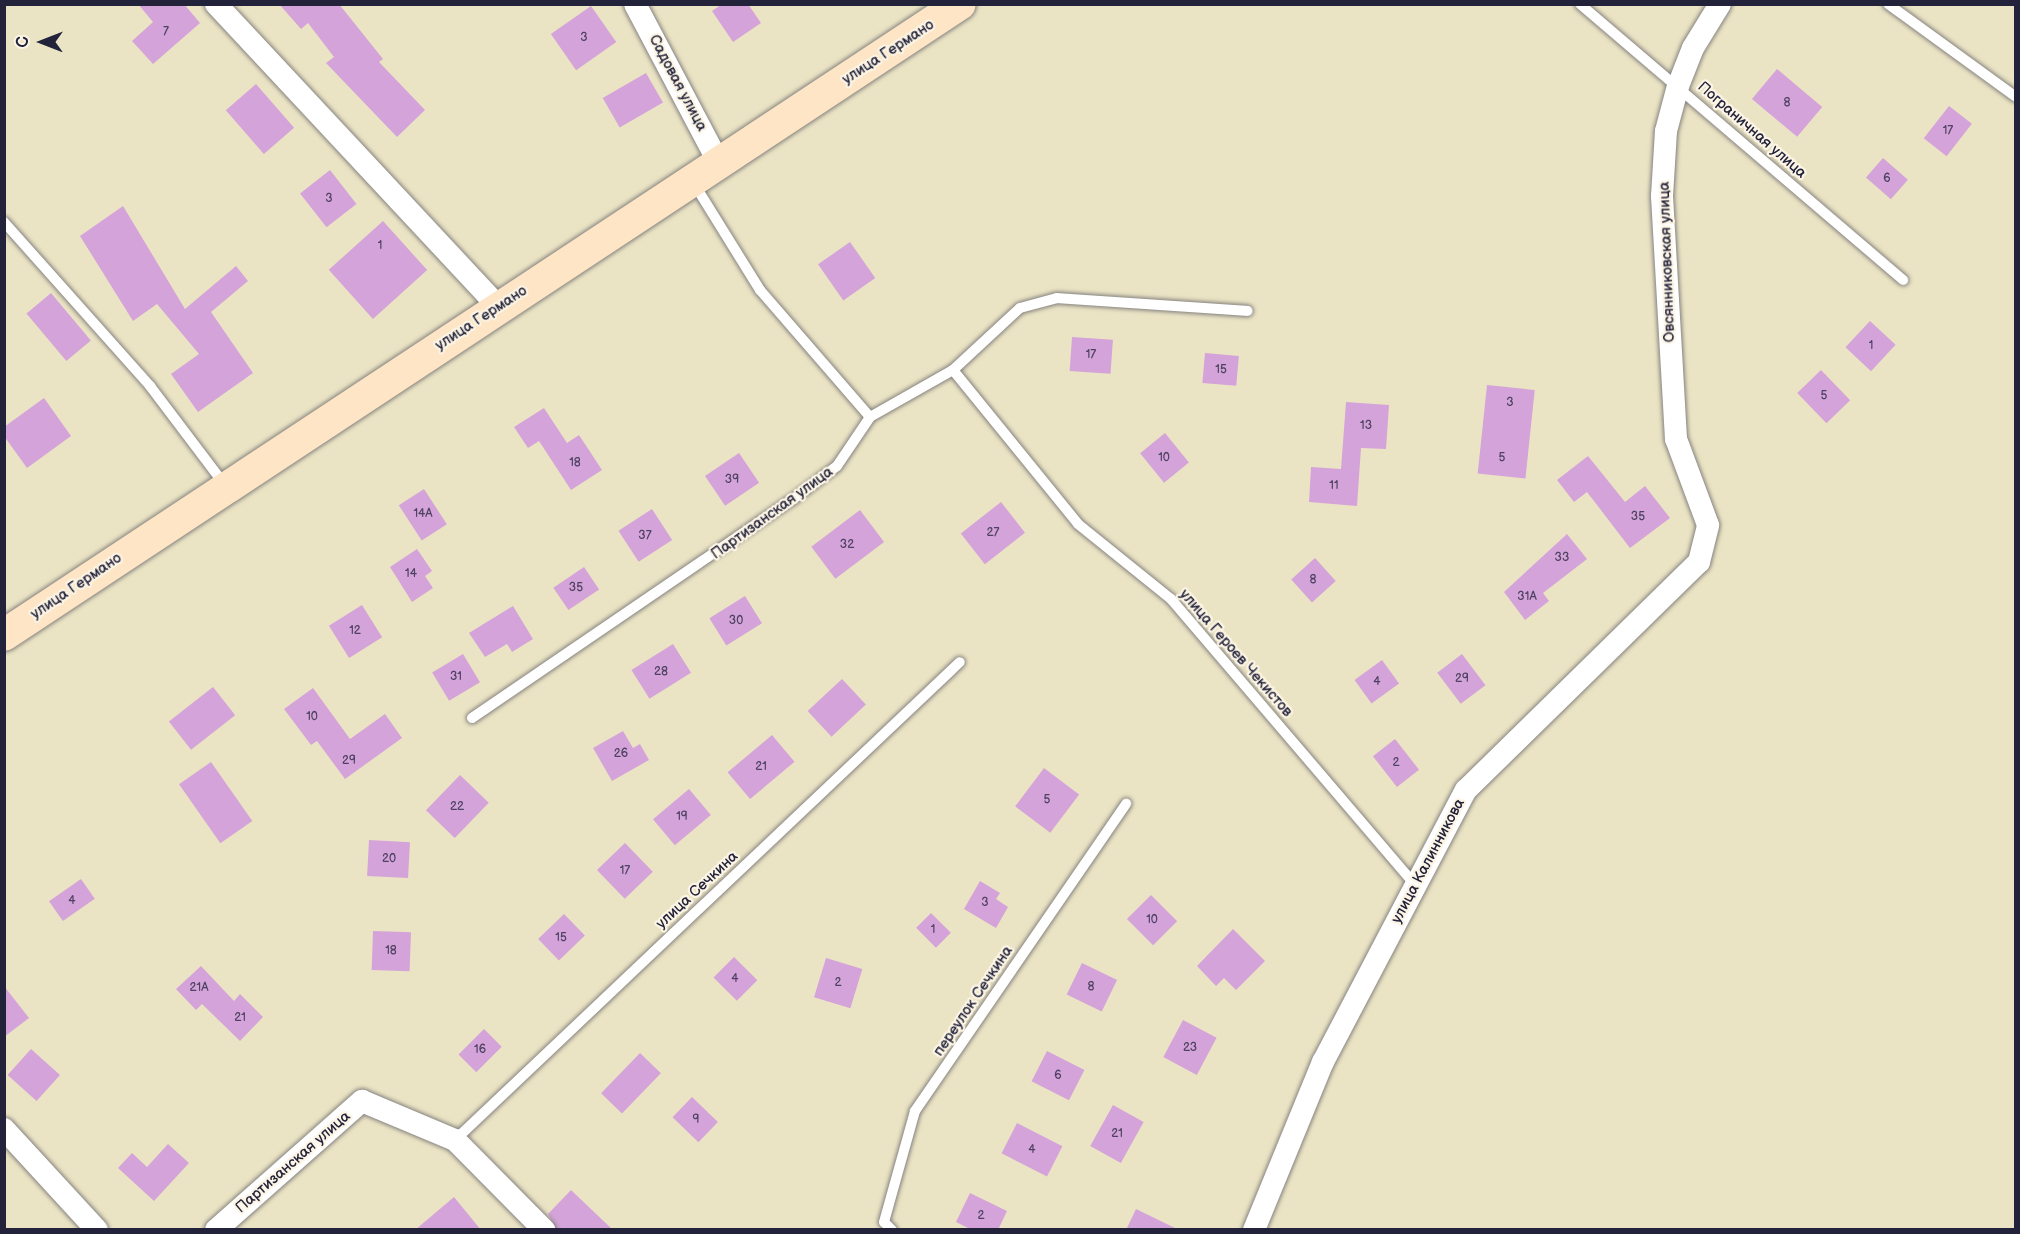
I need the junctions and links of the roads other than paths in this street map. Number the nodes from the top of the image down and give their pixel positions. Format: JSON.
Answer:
{"nodes":[{"id":1,"x":216,"y":4,"type":"edge"},
{"id":2,"x":635,"y":4,"type":"edge"},
{"id":3,"x":960,"y":4,"type":"edge"},
{"id":4,"x":1580,"y":4,"type":"edge"},
{"id":5,"x":1720,"y":4,"type":"edge"},
{"id":6,"x":1888,"y":4,"type":"edge"},
{"id":7,"x":1678,"y":86,"type":"junction"},
{"id":8,"x":2016,"y":97,"type":"edge"},
{"id":9,"x":719,"y":163,"type":"junction"},
{"id":10,"x":692,"y":181,"type":"junction"},
{"id":11,"x":4,"y":222,"type":"edge"},
{"id":12,"x":1903,"y":280,"type":"dead end"},
{"id":13,"x":499,"y":307,"type":"junction"},
{"id":14,"x":1248,"y":311,"type":"dead end"},
{"id":15,"x":952,"y":370,"type":"junction"},
{"id":16,"x":870,"y":417,"type":"junction"},
{"id":17,"x":225,"y":485,"type":"junction"},
{"id":18,"x":1708,"y":525,"type":"joint"},
{"id":19,"x":4,"y":635,"type":"edge"},
{"id":20,"x":960,"y":662,"type":"dead end"},
{"id":21,"x":472,"y":718,"type":"dead end"},
{"id":22,"x":1126,"y":804,"type":"dead end"},
{"id":23,"x":1415,"y":885,"type":"junction"},
{"id":24,"x":4,"y":1129,"type":"edge"},
{"id":25,"x":455,"y":1140,"type":"junction"},
{"id":26,"x":97,"y":1230,"type":"edge"},
{"id":27,"x":216,"y":1230,"type":"edge"},
{"id":28,"x":544,"y":1230,"type":"edge"},
{"id":29,"x":892,"y":1230,"type":"edge"},
{"id":30,"x":1254,"y":1230,"type":"edge"}],
"edges":[{"from":1,"to":13,"type":"street"},
{"from":2,"to":9,"type":"street","name":"Садовая улица"},
{"from":3,"to":9,"type":"main road","name":"улица Германо"},
{"from":4,"to":7,"type":"lane","name":"Пограничная улица"},
{"from":5,"to":7,"type":"street","name":"Овсянниковская улица"},
{"from":6,"to":8,"type":"lane"},
{"from":7,"to":12,"type":"lane","name":"Пограничная улица"},
{"from":7,"to":18,"type":"street","name":"Овсянниковская улица"},
{"from":9,"to":10,"type":"main road","name":"улица Германо"},
{"from":10,"to":13,"type":"main road","name":"улица Германо"},
{"from":10,"to":16,"type":"lane"},
{"from":11,"to":17,"type":"lane"},
{"from":13,"to":17,"type":"main road","name":"улица Германо"},
{"from":14,"to":15,"type":"lane"},
{"from":15,"to":16,"type":"lane"},
{"from":15,"to":23,"type":"lane","name":"улица Героев Чекистов"},
{"from":16,"to":21,"type":"lane","name":"Партизанская улица"},
{"from":17,"to":19,"type":"main road","name":"улица Германо"},
{"from":18,"to":23,"type":"street","name":"улица Калинникова"},
{"from":20,"to":25,"type":"lane","name":"улица Сечкина"},
{"from":22,"to":29,"type":"lane","name":"переулок Сечкина"},
{"from":23,"to":30,"type":"street","name":"улица Калинникова"},
{"from":24,"to":26,"type":"street"},
{"from":25,"to":27,"type":"street","name":"Партизанская улица"},
{"from":25,"to":28,"type":"street","name":"Партизанская улица"}]}
